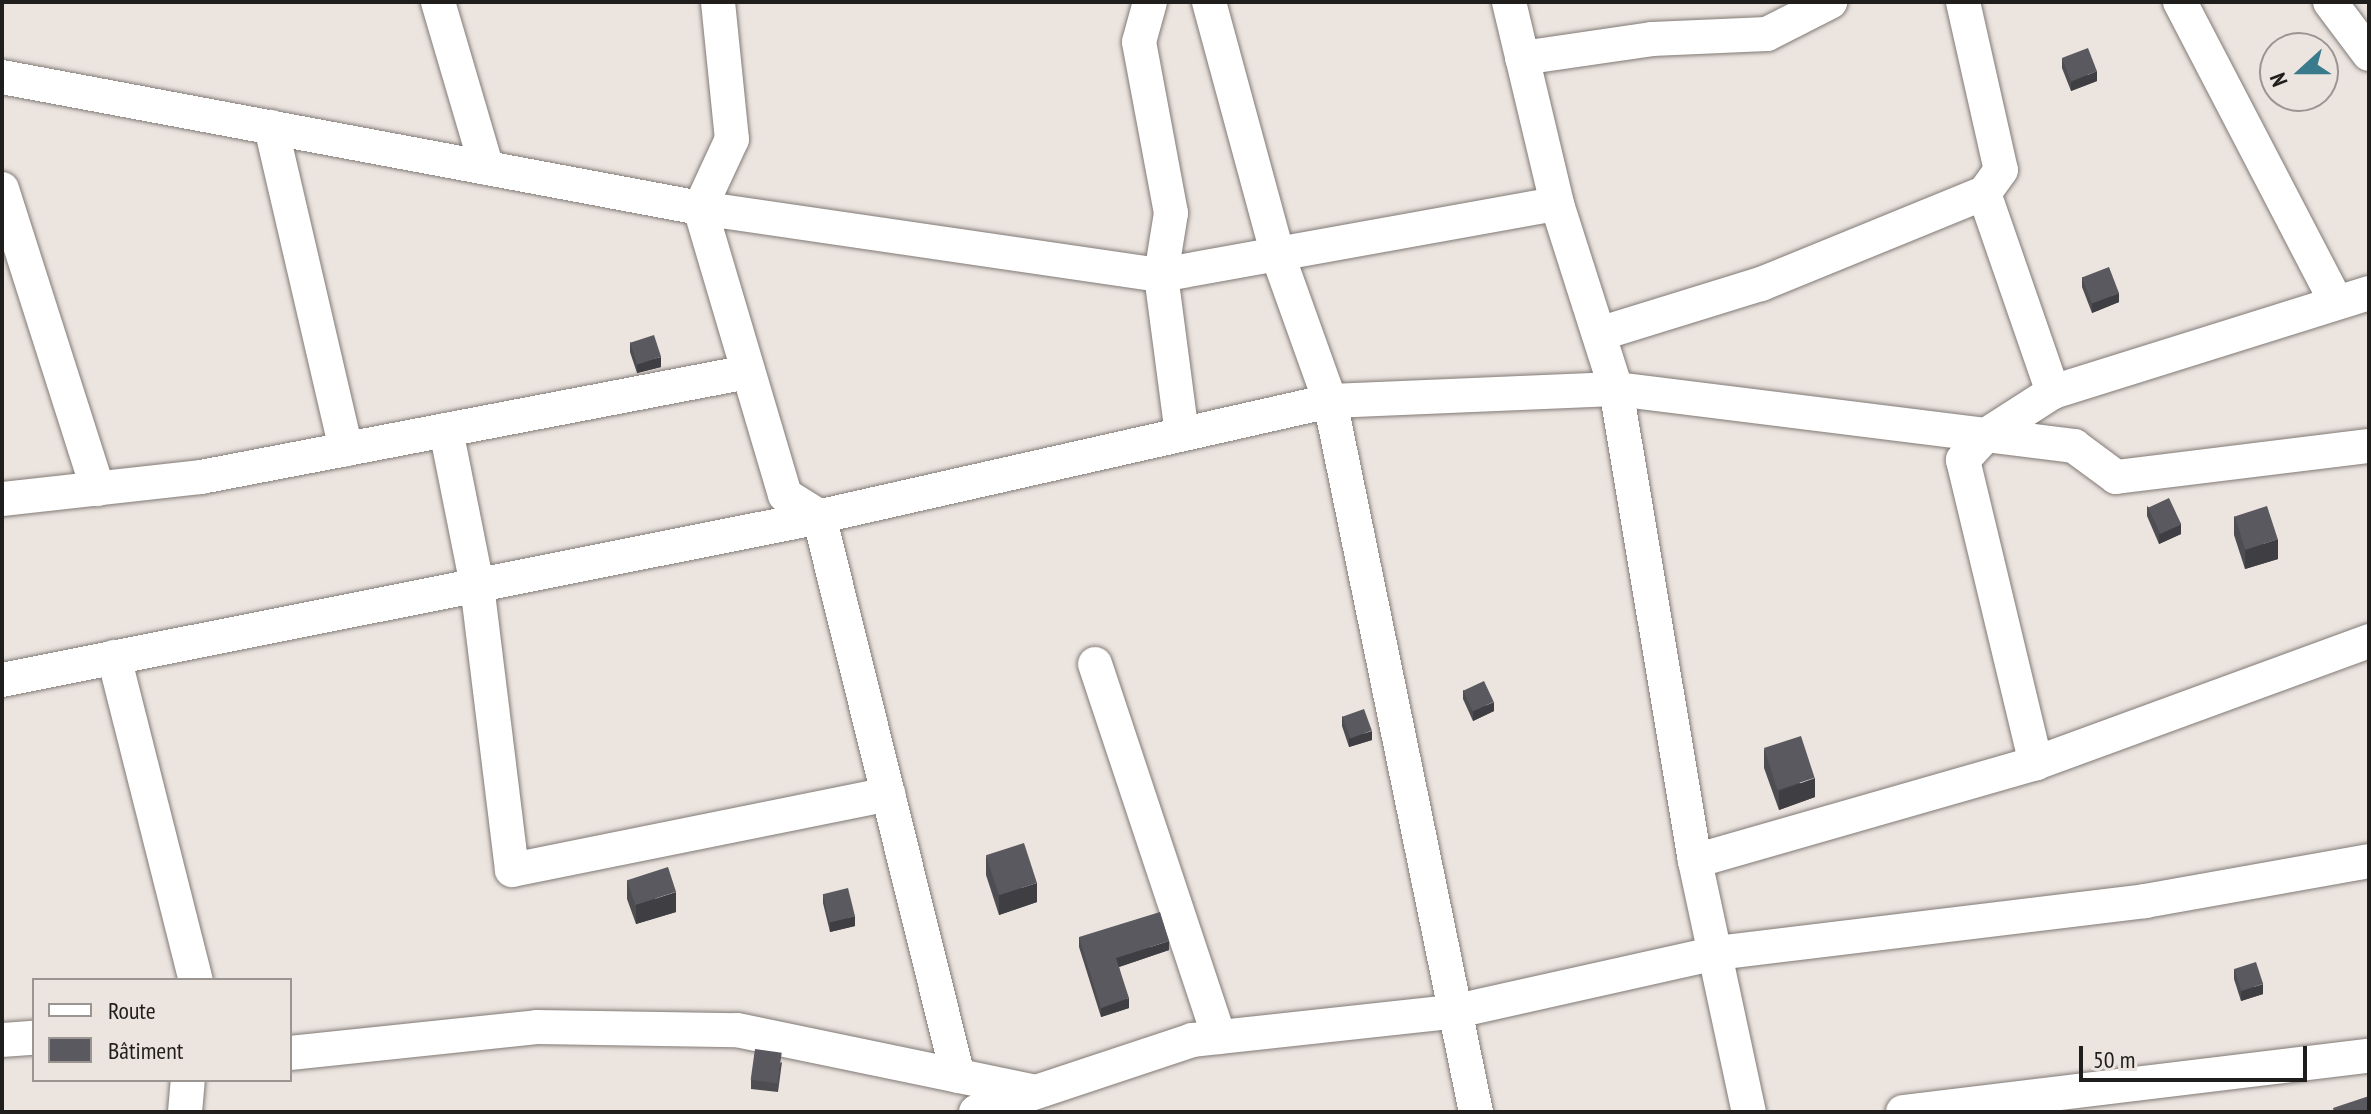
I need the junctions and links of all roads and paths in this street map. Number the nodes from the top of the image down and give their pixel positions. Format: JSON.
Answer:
{"nodes":[{"id":1,"x":438,"y":2,"type":"edge"},
{"id":2,"x":718,"y":2,"type":"edge"},
{"id":3,"x":1150,"y":2,"type":"edge"},
{"id":4,"x":1209,"y":2,"type":"edge"},
{"id":5,"x":1509,"y":2,"type":"edge"},
{"id":6,"x":1830,"y":2,"type":"edge"},
{"id":7,"x":1963,"y":2,"type":"edge"},
{"id":8,"x":2180,"y":2,"type":"edge"},
{"id":9,"x":2330,"y":2,"type":"edge"},
{"id":10,"x":2369,"y":54,"type":"edge"},
{"id":11,"x":1522,"y":58,"type":"junction"},
{"id":12,"x":2,"y":77,"type":"edge"},
{"id":13,"x":271,"y":127,"type":"junction"},
{"id":14,"x":487,"y":168,"type":"junction"},
{"id":15,"x":2,"y":189,"type":"edge"},
{"id":16,"x":1984,"y":193,"type":"junction"},
{"id":17,"x":1557,"y":204,"type":"junction"},
{"id":18,"x":700,"y":208,"type":"junction"},
{"id":19,"x":1277,"y":253,"type":"junction"},
{"id":20,"x":1161,"y":275,"type":"junction"},
{"id":21,"x":2369,"y":293,"type":"edge"},
{"id":22,"x":2336,"y":302,"type":"junction"},
{"id":23,"x":1599,"y":334,"type":"junction"},
{"id":24,"x":748,"y":372,"type":"junction"},
{"id":25,"x":1616,"y":389,"type":"junction"},
{"id":26,"x":2053,"y":392,"type":"junction"},
{"id":27,"x":1330,"y":401,"type":"junction"},
{"id":28,"x":446,"y":430,"type":"junction"},
{"id":29,"x":1182,"y":434,"type":"junction"},
{"id":30,"x":1986,"y":435,"type":"junction"},
{"id":31,"x":2369,"y":446,"type":"edge"},
{"id":32,"x":346,"y":449,"type":"junction"},
{"id":33,"x":98,"y":489,"type":"junction"},
{"id":34,"x":2,"y":499,"type":"edge"},
{"id":35,"x":819,"y":516,"type":"junction"},
{"id":36,"x":477,"y":585,"type":"junction"},
{"id":37,"x":2369,"y":641,"type":"edge"},
{"id":38,"x":114,"y":657,"type":"junction"},
{"id":39,"x":1095,"y":664,"type":"dead end"},
{"id":40,"x":2,"y":680,"type":"edge"},
{"id":41,"x":2036,"y":763,"type":"junction"},
{"id":42,"x":888,"y":794,"type":"junction"},
{"id":43,"x":1695,"y":861,"type":"junction"},
{"id":44,"x":2369,"y":861,"type":"edge"},
{"id":45,"x":1716,"y":953,"type":"junction"},
{"id":46,"x":195,"y":978,"type":"edge"},
{"id":47,"x":1457,"y":1011,"type":"junction"},
{"id":48,"x":1219,"y":1037,"type":"junction"},
{"id":49,"x":32,"y":1038,"type":"edge"},
{"id":50,"x":2,"y":1040,"type":"edge"},
{"id":51,"x":292,"y":1053,"type":"edge"},
{"id":52,"x":2369,"y":1056,"type":"edge"},
{"id":53,"x":958,"y":1076,"type":"junction"},
{"id":54,"x":188,"y":1082,"type":"edge"},
{"id":55,"x":1036,"y":1092,"type":"junction"},
{"id":56,"x":185,"y":1112,"type":"edge"},
{"id":57,"x":976,"y":1112,"type":"edge"},
{"id":58,"x":1476,"y":1112,"type":"edge"},
{"id":59,"x":1749,"y":1112,"type":"edge"},
{"id":60,"x":1903,"y":1112,"type":"edge"}],
"edges":[{"from":1,"to":14,"type":"street"},
{"from":2,"to":18,"type":"street"},
{"from":3,"to":20,"type":"street"},
{"from":4,"to":19,"type":"street"},
{"from":5,"to":11,"type":"street"},
{"from":6,"to":11,"type":"street"},
{"from":7,"to":16,"type":"street"},
{"from":8,"to":22,"type":"street"},
{"from":9,"to":10,"type":"street"},
{"from":11,"to":17,"type":"street"},
{"from":12,"to":13,"type":"street"},
{"from":13,"to":14,"type":"street"},
{"from":13,"to":32,"type":"street"},
{"from":14,"to":18,"type":"street"},
{"from":15,"to":33,"type":"street"},
{"from":16,"to":23,"type":"street"},
{"from":16,"to":26,"type":"street"},
{"from":17,"to":19,"type":"street"},
{"from":17,"to":23,"type":"street"},
{"from":18,"to":20,"type":"street"},
{"from":18,"to":24,"type":"street"},
{"from":19,"to":20,"type":"street"},
{"from":19,"to":27,"type":"street"},
{"from":20,"to":29,"type":"street"},
{"from":21,"to":22,"type":"street"},
{"from":22,"to":26,"type":"street"},
{"from":23,"to":25,"type":"street"},
{"from":24,"to":28,"type":"street"},
{"from":24,"to":35,"type":"street"},
{"from":25,"to":27,"type":"street"},
{"from":25,"to":30,"type":"street"},
{"from":25,"to":43,"type":"street"},
{"from":26,"to":30,"type":"street"},
{"from":27,"to":29,"type":"street"},
{"from":27,"to":47,"type":"street"},
{"from":28,"to":32,"type":"street"},
{"from":28,"to":36,"type":"street"},
{"from":29,"to":35,"type":"street"},
{"from":30,"to":31,"type":"street"},
{"from":30,"to":41,"type":"street"},
{"from":32,"to":33,"type":"street"},
{"from":33,"to":34,"type":"street"},
{"from":35,"to":36,"type":"street"},
{"from":35,"to":42,"type":"street"},
{"from":36,"to":38,"type":"street"},
{"from":36,"to":42,"type":"street"},
{"from":37,"to":41,"type":"street"},
{"from":38,"to":40,"type":"street"},
{"from":38,"to":46,"type":"street"},
{"from":39,"to":48,"type":"street"},
{"from":41,"to":43,"type":"street"},
{"from":42,"to":53,"type":"street"},
{"from":43,"to":45,"type":"street"},
{"from":44,"to":45,"type":"street"},
{"from":45,"to":47,"type":"street"},
{"from":45,"to":59,"type":"street"},
{"from":47,"to":48,"type":"street"},
{"from":47,"to":58,"type":"street"},
{"from":48,"to":55,"type":"street"},
{"from":49,"to":50,"type":"street"},
{"from":51,"to":53,"type":"street"},
{"from":52,"to":60,"type":"street"},
{"from":53,"to":55,"type":"street"},
{"from":54,"to":56,"type":"street"},
{"from":55,"to":57,"type":"street"}]}
